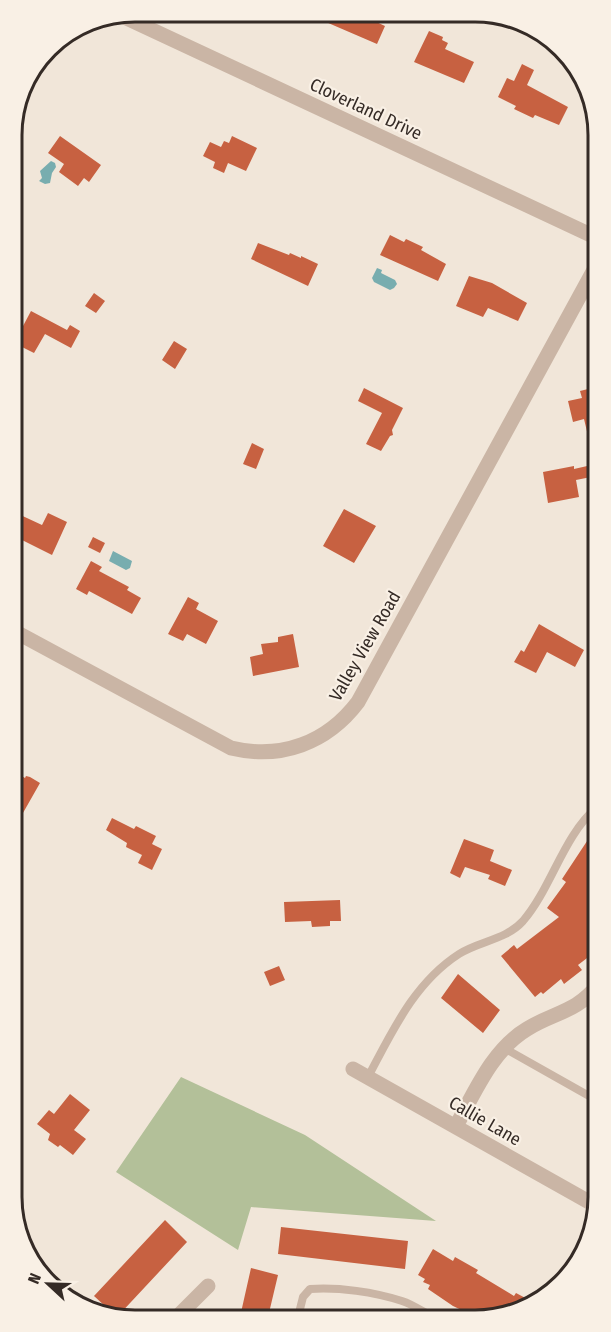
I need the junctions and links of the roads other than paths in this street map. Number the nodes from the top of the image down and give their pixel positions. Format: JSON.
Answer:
{"nodes":[{"id":1,"x":135,"y":22,"type":"edge"},
{"id":2,"x":588,"y":234,"type":"edge"},
{"id":3,"x":588,"y":281,"type":"edge"},
{"id":4,"x":23,"y":636,"type":"edge"},
{"id":5,"x":588,"y":817,"type":"edge"},
{"id":6,"x":588,"y":995,"type":"edge"},
{"id":7,"x":504,"y":1048,"type":"junction"},
{"id":8,"x":353,"y":1069,"type":"dead end"},
{"id":9,"x":368,"y":1077,"type":"junction"},
{"id":10,"x":588,"y":1095,"type":"edge"},
{"id":11,"x":456,"y":1126,"type":"junction"},
{"id":12,"x":588,"y":1201,"type":"edge"},
{"id":13,"x":208,"y":1286,"type":"dead end"},
{"id":14,"x":184,"y":1310,"type":"edge"},
{"id":15,"x":300,"y":1310,"type":"edge"},
{"id":16,"x":420,"y":1310,"type":"edge"}],
"edges":[{"from":1,"to":2,"type":"street","name":"Cloverland Drive"},
{"from":3,"to":4,"type":"street","name":"Valley View Road"},
{"from":5,"to":9,"type":"lane"},
{"from":6,"to":7,"type":"street"},
{"from":7,"to":10,"type":"lane"},
{"from":7,"to":11,"type":"street"},
{"from":8,"to":9,"type":"street","name":"Callie Lane"},
{"from":9,"to":11,"type":"street","name":"Callie Lane"},
{"from":11,"to":12,"type":"street","name":"Callie Lane"},
{"from":13,"to":14,"type":"street"},
{"from":15,"to":16,"type":"lane"}]}
